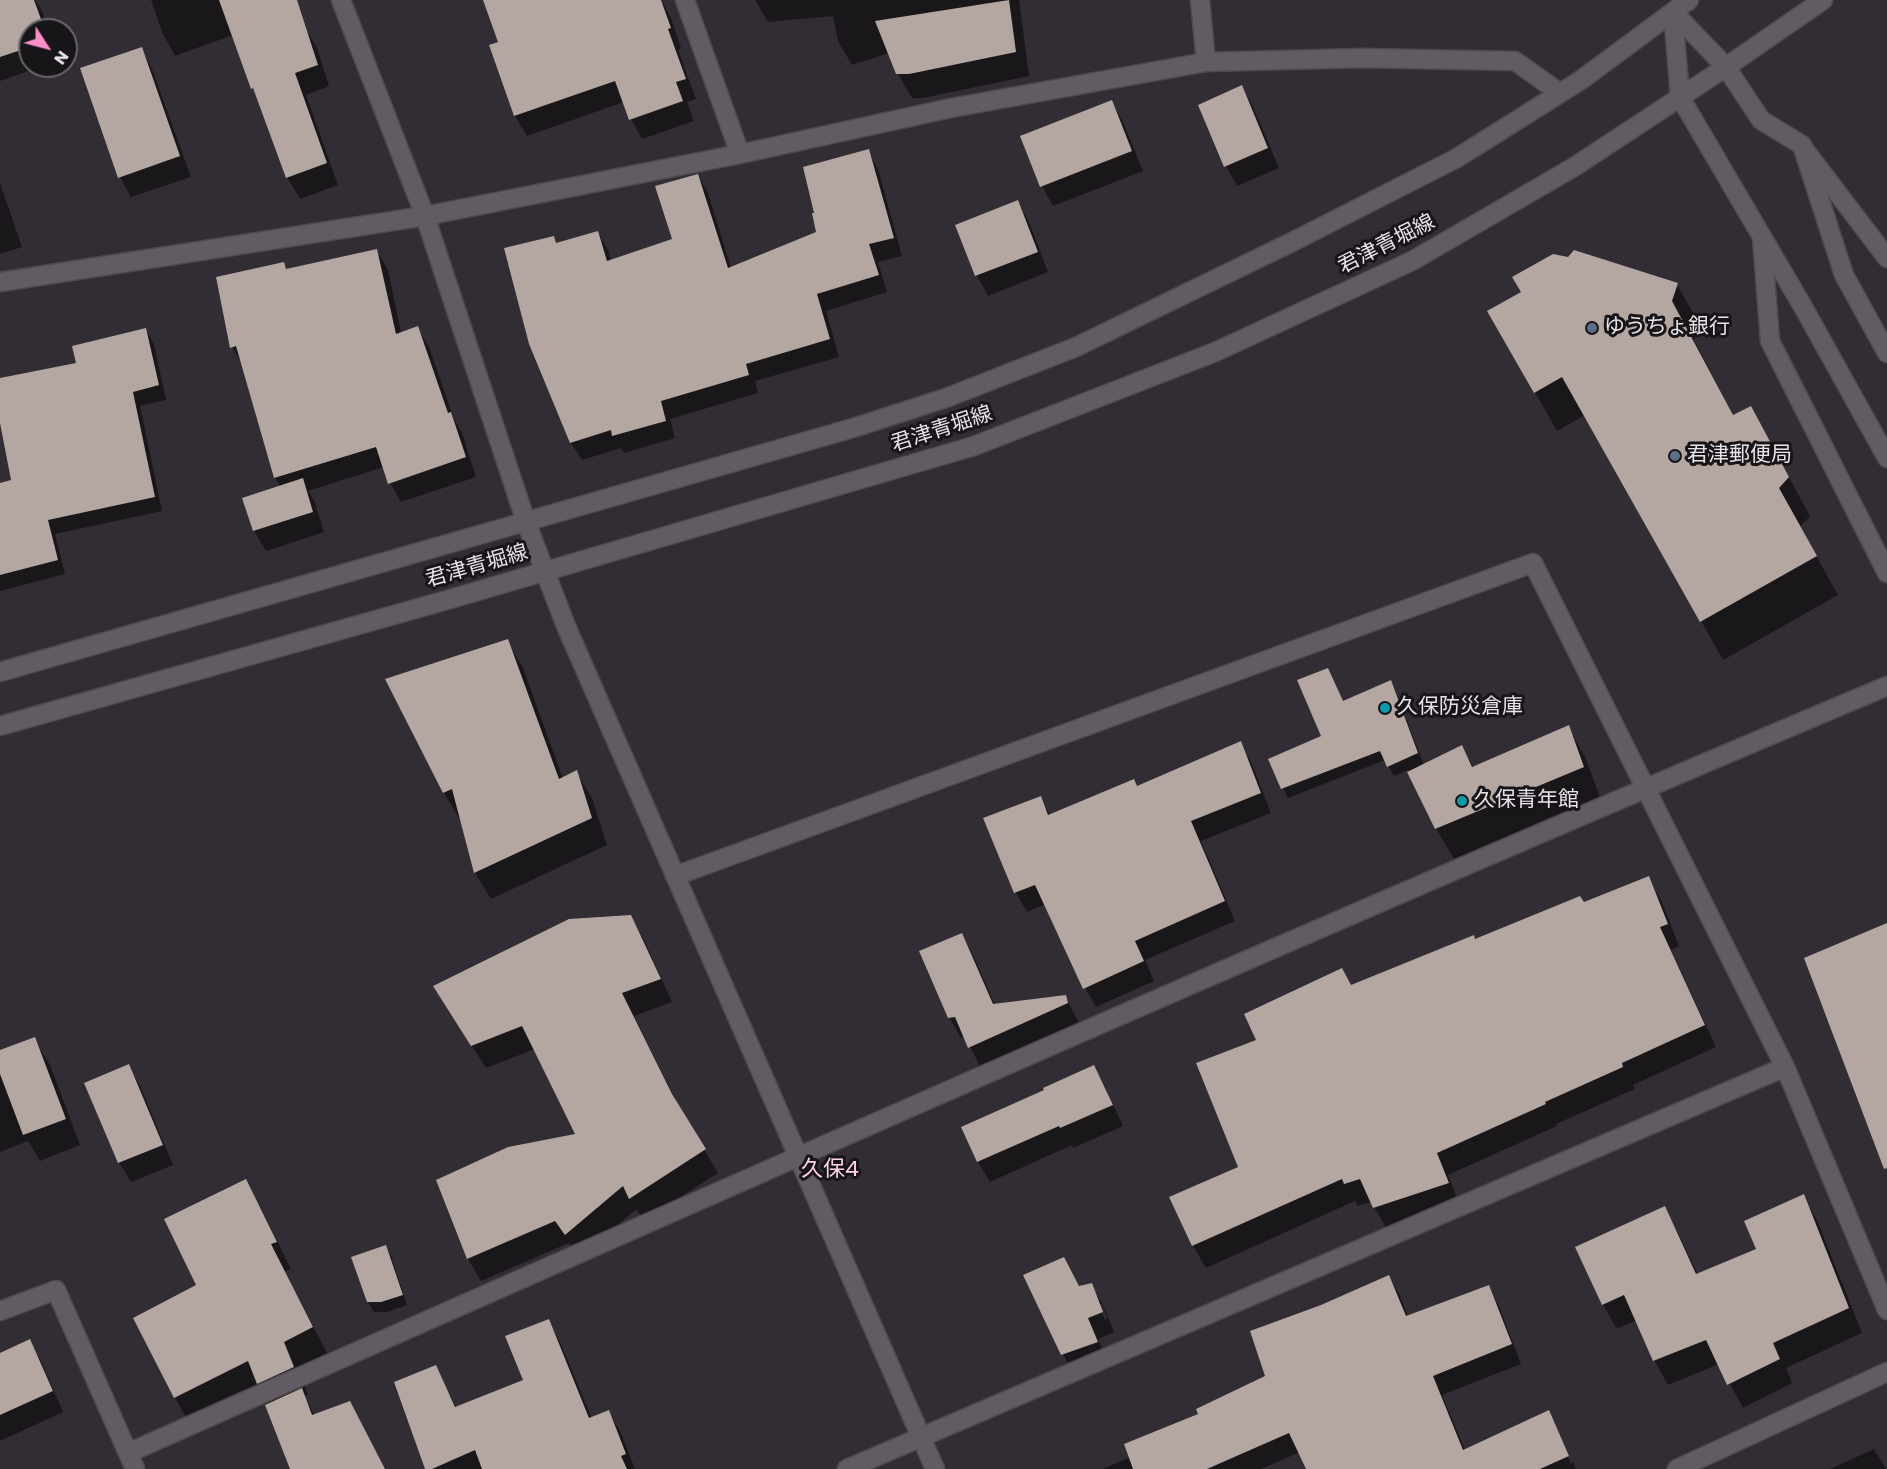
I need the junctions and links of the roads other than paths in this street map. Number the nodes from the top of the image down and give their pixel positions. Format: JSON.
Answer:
{"nodes":[{"id":1,"x":341,"y":0,"type":"edge"},
{"id":2,"x":686,"y":0,"type":"edge"},
{"id":3,"x":1200,"y":0,"type":"edge"},
{"id":4,"x":1689,"y":0,"type":"edge"},
{"id":5,"x":1823,"y":0,"type":"edge"},
{"id":6,"x":1673,"y":12,"type":"junction"},
{"id":7,"x":1206,"y":62,"type":"junction"},
{"id":8,"x":1726,"y":67,"type":"junction"},
{"id":9,"x":1560,"y":93,"type":"junction"},
{"id":10,"x":1680,"y":98,"type":"junction"},
{"id":11,"x":1802,"y":145,"type":"junction"},
{"id":12,"x":740,"y":154,"type":"junction"},
{"id":13,"x":425,"y":216,"type":"junction"},
{"id":14,"x":1762,"y":237,"type":"junction"},
{"id":15,"x":1887,"y":258,"type":"edge"},
{"id":16,"x":0,"y":282,"type":"edge"},
{"id":17,"x":1887,"y":353,"type":"edge"},
{"id":18,"x":1887,"y":458,"type":"edge"},
{"id":19,"x":526,"y":522,"type":"junction"},
{"id":20,"x":546,"y":571,"type":"junction"},
{"id":21,"x":1887,"y":573,"type":"edge"},
{"id":22,"x":0,"y":672,"type":"edge"},
{"id":23,"x":1887,"y":686,"type":"edge"},
{"id":24,"x":0,"y":726,"type":"edge"},
{"id":25,"x":1646,"y":788,"type":"junction"},
{"id":26,"x":675,"y":876,"type":"junction"},
{"id":27,"x":1785,"y":1067,"type":"junction"},
{"id":28,"x":798,"y":1156,"type":"junction"},
{"id":29,"x":1887,"y":1310,"type":"edge"},
{"id":30,"x":0,"y":1311,"type":"edge"},
{"id":31,"x":1887,"y":1372,"type":"edge"},
{"id":32,"x":921,"y":1437,"type":"junction"},
{"id":33,"x":131,"y":1461,"type":"edge"},
{"id":34,"x":848,"y":1469,"type":"edge"},
{"id":35,"x":935,"y":1469,"type":"edge"},
{"id":36,"x":1677,"y":1469,"type":"edge"}],
"edges":[{"from":1,"to":13,"type":"street"},
{"from":2,"to":12,"type":"street"},
{"from":3,"to":7,"type":"street"},
{"from":4,"to":6,"type":"street","name":"君津青堀線"},
{"from":5,"to":8,"type":"street","name":"君津青堀線"},
{"from":6,"to":8,"type":"street"},
{"from":6,"to":9,"type":"street","name":"君津青堀線"},
{"from":6,"to":10,"type":"street"},
{"from":7,"to":9,"type":"street"},
{"from":7,"to":12,"type":"street"},
{"from":8,"to":10,"type":"street","name":"君津青堀線"},
{"from":8,"to":11,"type":"street"},
{"from":9,"to":19,"type":"street","name":"君津青堀線"},
{"from":10,"to":14,"type":"street"},
{"from":10,"to":20,"type":"street","name":"君津青堀線"},
{"from":11,"to":15,"type":"street"},
{"from":11,"to":17,"type":"street"},
{"from":12,"to":13,"type":"street"},
{"from":13,"to":16,"type":"street"},
{"from":13,"to":19,"type":"street"},
{"from":14,"to":18,"type":"street"},
{"from":14,"to":21,"type":"street"},
{"from":19,"to":20,"type":"street"},
{"from":19,"to":22,"type":"street","name":"君津青堀線"},
{"from":20,"to":24,"type":"street","name":"君津青堀線"},
{"from":20,"to":26,"type":"street"},
{"from":23,"to":25,"type":"street"},
{"from":25,"to":26,"type":"street"},
{"from":25,"to":27,"type":"street"},
{"from":25,"to":28,"type":"street"},
{"from":26,"to":28,"type":"street"},
{"from":27,"to":29,"type":"street"},
{"from":27,"to":32,"type":"street"},
{"from":28,"to":32,"type":"street"},
{"from":28,"to":33,"type":"street"},
{"from":30,"to":33,"type":"street"},
{"from":31,"to":36,"type":"street"},
{"from":32,"to":34,"type":"street"},
{"from":32,"to":35,"type":"street"}]}
